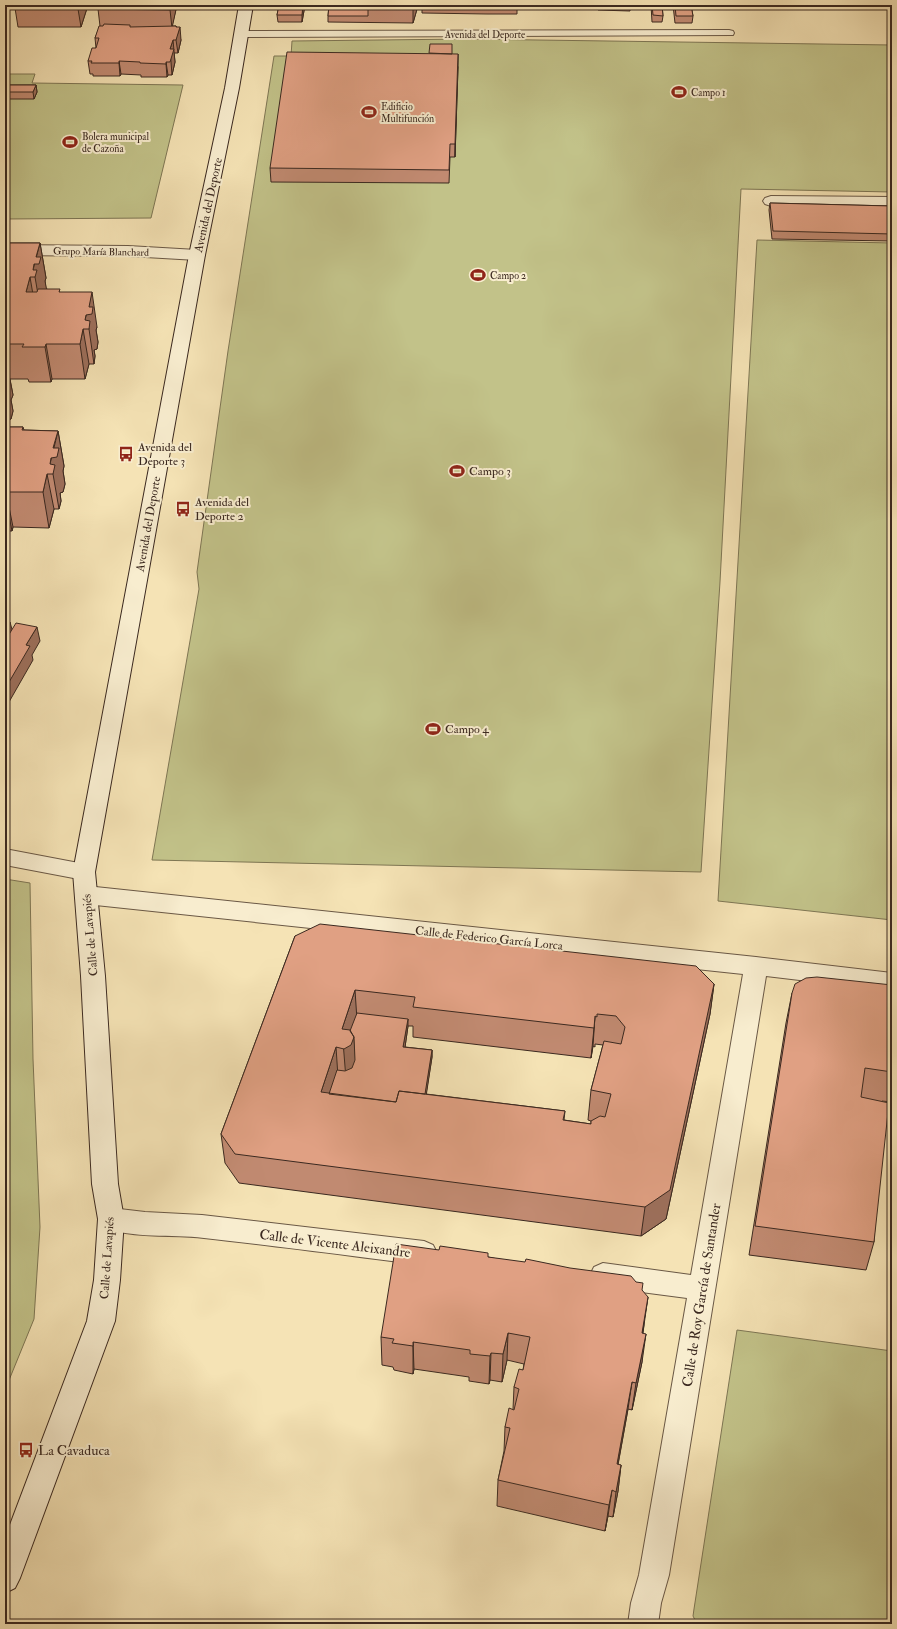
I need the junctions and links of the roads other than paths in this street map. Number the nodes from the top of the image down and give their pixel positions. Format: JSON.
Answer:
{"nodes":[{"id":1,"x":246,"y":5,"type":"edge"},
{"id":2,"x":729,"y":33,"type":"dead end"},
{"id":3,"x":242,"y":34,"type":"junction"},
{"id":4,"x":771,"y":201,"type":"dead end"},
{"id":5,"x":892,"y":202,"type":"edge"},
{"id":6,"x":5,"y":250,"type":"edge"},
{"id":7,"x":197,"y":255,"type":"junction"},
{"id":8,"x":5,"y":857,"type":"edge"},
{"id":9,"x":85,"y":884,"type":"junction"},
{"id":10,"x":756,"y":966,"type":"junction"},
{"id":11,"x":892,"y":982,"type":"edge"},
{"id":12,"x":111,"y":1219,"type":"junction"},
{"id":13,"x":447,"y":1256,"type":"edge"},
{"id":14,"x":581,"y":1272,"type":"edge"},
{"id":15,"x":702,"y":1288,"type":"junction"},
{"id":16,"x":5,"y":1578,"type":"edge"},
{"id":17,"x":643,"y":1624,"type":"edge"}],
"edges":[{"from":1,"to":3,"type":"main road","name":"Avenida del Deporte"},
{"from":2,"to":3,"type":"lane","name":"Avenida del Deporte"},
{"from":3,"to":7,"type":"main road","name":"Avenida del Deporte"},
{"from":4,"to":5,"type":"main road"},
{"from":6,"to":7,"type":"main road","name":"Grupo María Blanchard"},
{"from":7,"to":9,"type":"main road","name":"Avenida del Deporte"},
{"from":8,"to":9,"type":"main road","name":"Calle de Federico García Lorca"},
{"from":9,"to":10,"type":"main road","name":"Calle de Federico García Lorca"},
{"from":9,"to":12,"type":"main road","name":"Calle de Lavapiés"},
{"from":10,"to":11,"type":"main road","name":"Calle de Federico García Lorca"},
{"from":10,"to":15,"type":"main road","name":"Calle de Roy García de Santander"},
{"from":12,"to":13,"type":"main road","name":"Calle de Vicente Aleixandre"},
{"from":12,"to":16,"type":"main road","name":"Calle de Lavapiés"},
{"from":14,"to":15,"type":"main road"},
{"from":15,"to":17,"type":"main road","name":"Calle de Roy García de Santander"}]}
